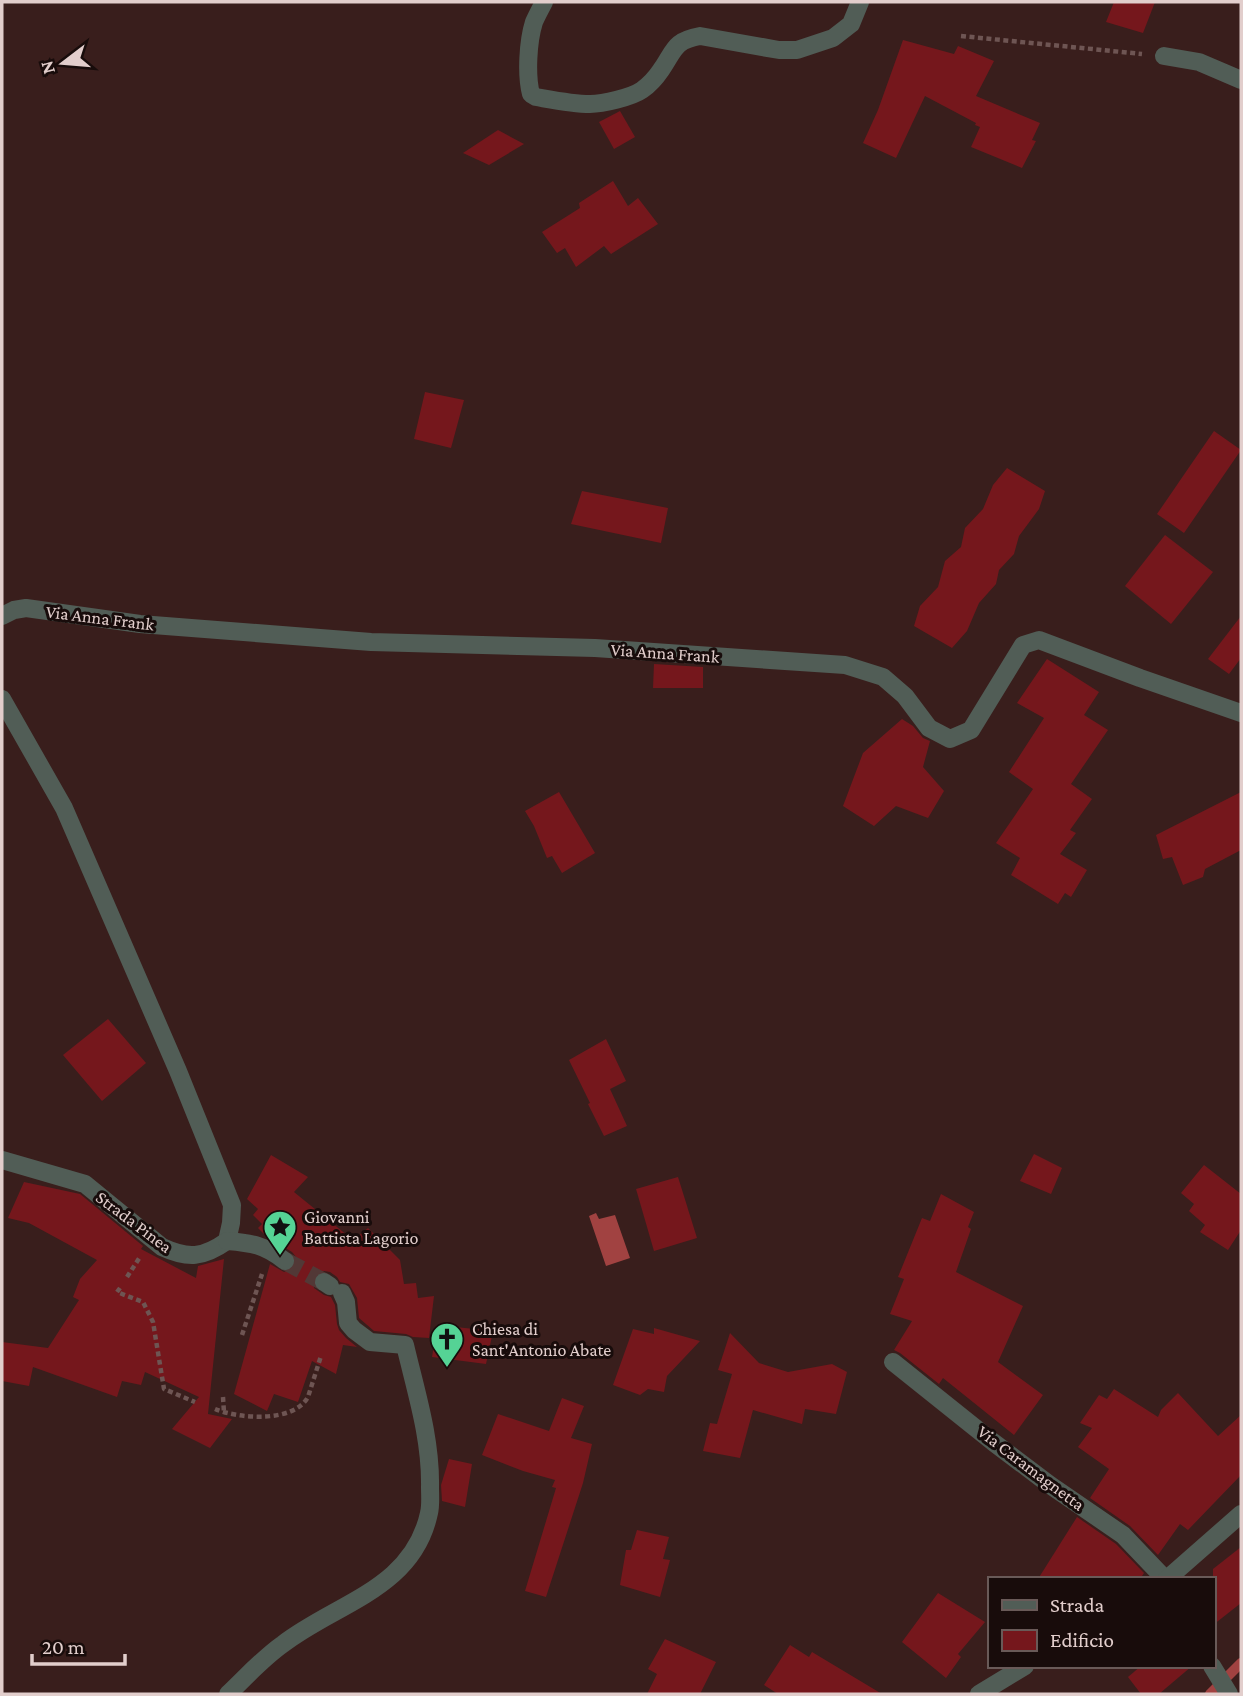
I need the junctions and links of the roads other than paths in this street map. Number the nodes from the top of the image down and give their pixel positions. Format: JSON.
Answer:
{"nodes":[{"id":1,"x":544,"y":2,"type":"edge"},
{"id":2,"x":860,"y":2,"type":"edge"},
{"id":3,"x":1164,"y":56,"type":"road end"},
{"id":4,"x":1241,"y":80,"type":"edge"},
{"id":5,"x":2,"y":615,"type":"edge"},
{"id":6,"x":2,"y":699,"type":"edge"},
{"id":7,"x":1241,"y":713,"type":"edge"},
{"id":8,"x":2,"y":1160,"type":"edge"},
{"id":9,"x":227,"y":1241,"type":"junction"},
{"id":10,"x":285,"y":1261,"type":"tunnel mouth"},
{"id":11,"x":332,"y":1287,"type":"tunnel mouth"},
{"id":12,"x":893,"y":1362,"type":"dead end"},
{"id":13,"x":1241,"y":1514,"type":"edge"},
{"id":14,"x":1164,"y":1577,"type":"edge"},
{"id":15,"x":1168,"y":1577,"type":"edge"},
{"id":16,"x":1023,"y":1668,"type":"edge"},
{"id":17,"x":1213,"y":1668,"type":"edge"},
{"id":18,"x":228,"y":1694,"type":"edge"},
{"id":19,"x":979,"y":1694,"type":"edge"},
{"id":20,"x":1229,"y":1694,"type":"edge"}],
"edges":[{"from":1,"to":2,"type":"street"},
{"from":3,"to":4,"type":"street"},
{"from":5,"to":7,"type":"street","name":"Via Anna Frank"},
{"from":6,"to":9,"type":"street"},
{"from":8,"to":9,"type":"street","name":"Strada Pinea"},
{"from":9,"to":10,"type":"street"},
{"from":11,"to":18,"type":"street"},
{"from":12,"to":14,"type":"street","name":"Via Caramagnetta"},
{"from":13,"to":15,"type":"street"},
{"from":16,"to":19,"type":"street"},
{"from":17,"to":20,"type":"street"}]}
